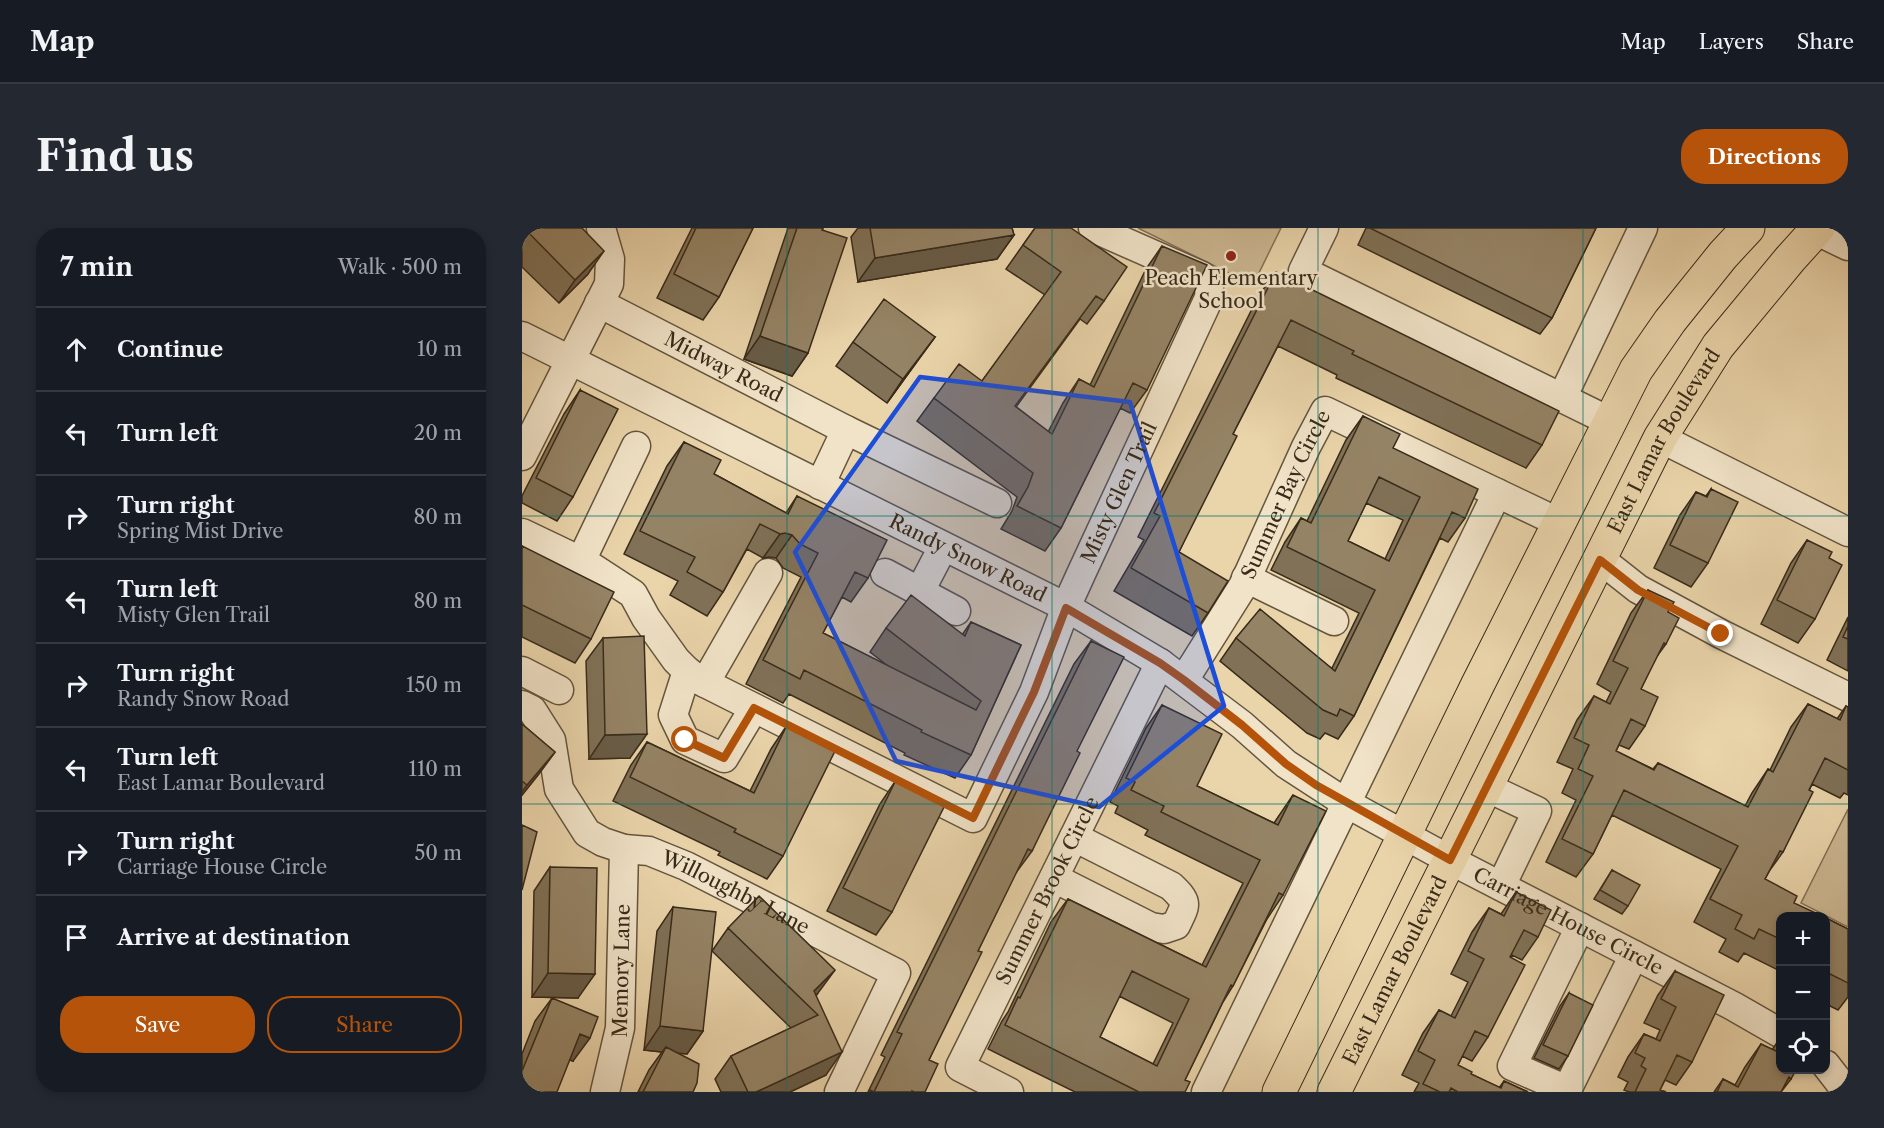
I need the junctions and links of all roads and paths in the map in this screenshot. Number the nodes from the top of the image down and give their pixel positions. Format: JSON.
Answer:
{"nodes":[{"id":1,"x":601,"y":228,"type":"edge"},
{"id":2,"x":1093,"y":228,"type":"edge"},
{"id":3,"x":1324,"y":228,"type":"edge"},
{"id":4,"x":1643,"y":228,"type":"edge"},
{"id":5,"x":1748,"y":228,"type":"edge"},
{"id":6,"x":1816,"y":229,"type":"edge"},
{"id":7,"x":1848,"y":246,"type":"edge"},
{"id":8,"x":599,"y":303,"type":"junction"},
{"id":9,"x":522,"y":336,"type":"edge"},
{"id":10,"x":571,"y":360,"type":"junction"},
{"id":11,"x":1562,"y":398,"type":"junction"},
{"id":12,"x":1609,"y":422,"type":"junction"},
{"id":13,"x":846,"y":430,"type":"junction"},
{"id":14,"x":1660,"y":438,"type":"junction"},
{"id":15,"x":636,"y":446,"type":"dead end"},
{"id":16,"x":522,"y":456,"type":"edge"},
{"id":17,"x":820,"y":485,"type":"junction"},
{"id":18,"x":1497,"y":494,"type":"junction"},
{"id":19,"x":996,"y":503,"type":"dead end"},
{"id":20,"x":1560,"y":524,"type":"junction"},
{"id":21,"x":1848,"y":532,"type":"edge"},
{"id":22,"x":522,"y":533,"type":"edge"},
{"id":23,"x":943,"y":547,"type":"junction"},
{"id":24,"x":1600,"y":560,"type":"junction"},
{"id":25,"x":580,"y":561,"type":"junction"},
{"id":26,"x":768,"y":573,"type":"dead end"},
{"id":27,"x":885,"y":573,"type":"edge"},
{"id":28,"x":1246,"y":578,"type":"junction"},
{"id":29,"x":920,"y":591,"type":"junction"},
{"id":30,"x":1066,"y":608,"type":"junction"},
{"id":31,"x":956,"y":611,"type":"dead end"},
{"id":32,"x":1334,"y":621,"type":"dead end"},
{"id":33,"x":1160,"y":663,"type":"junction"},
{"id":34,"x":522,"y":672,"type":"edge"},
{"id":35,"x":696,"y":677,"type":"junction"},
{"id":36,"x":1184,"y":680,"type":"junction"},
{"id":37,"x":559,"y":690,"type":"dead end"},
{"id":38,"x":1848,"y":697,"type":"edge"},
{"id":39,"x":522,"y":705,"type":"edge"},
{"id":40,"x":754,"y":708,"type":"junction"},
{"id":41,"x":1486,"y":787,"type":"junction"},
{"id":42,"x":1346,"y":803,"type":"junction"},
{"id":43,"x":1405,"y":835,"type":"junction"},
{"id":44,"x":1074,"y":837,"type":"junction"},
{"id":45,"x":624,"y":849,"type":"junction"},
{"id":46,"x":1450,"y":860,"type":"junction"},
{"id":47,"x":1053,"y":878,"type":"junction"},
{"id":48,"x":1500,"y":886,"type":"junction"},
{"id":49,"x":1580,"y":927,"type":"junction"},
{"id":50,"x":1634,"y":955,"type":"junction"},
{"id":51,"x":1776,"y":1031,"type":"edge"},
{"id":52,"x":604,"y":1092,"type":"edge"},
{"id":53,"x":839,"y":1092,"type":"edge"},
{"id":54,"x":1010,"y":1092,"type":"edge"},
{"id":55,"x":1206,"y":1092,"type":"edge"},
{"id":56,"x":1279,"y":1092,"type":"edge"},
{"id":57,"x":1335,"y":1092,"type":"edge"}],
"edges":[{"from":1,"to":8,"type":"street"},
{"from":2,"to":30,"type":"street","name":"Misty Glen Trail"},
{"from":3,"to":11,"type":"street"},
{"from":4,"to":11,"type":"street"},
{"from":5,"to":12,"type":"main road"},
{"from":6,"to":7,"type":"street"},
{"from":6,"to":14,"type":"main road","name":"East Lamar Boulevard"},
{"from":8,"to":10,"type":"street"},
{"from":8,"to":13,"type":"street","name":"Midway Road"},
{"from":9,"to":10,"type":"street","name":"Randy Snow Road"},
{"from":10,"to":16,"type":"street"},
{"from":10,"to":17,"type":"street","name":"Randy Snow Road"},
{"from":11,"to":12,"type":"street"},
{"from":12,"to":20,"type":"main road"},
{"from":13,"to":17,"type":"street"},
{"from":13,"to":19,"type":"street","name":"Midway Road"},
{"from":14,"to":21,"type":"street"},
{"from":14,"to":24,"type":"main road","name":"East Lamar Boulevard"},
{"from":15,"to":25,"type":"street"},
{"from":17,"to":23,"type":"street","name":"Randy Snow Road"},
{"from":18,"to":20,"type":"street","name":"Summer Bay Circle"},
{"from":18,"to":28,"type":"street","name":"Summer Bay Circle"},
{"from":18,"to":42,"type":"street"},
{"from":20,"to":43,"type":"main road"},
{"from":22,"to":25,"type":"street"},
{"from":23,"to":29,"type":"street"},
{"from":23,"to":30,"type":"street","name":"Randy Snow Road"},
{"from":24,"to":38,"type":"street"},
{"from":24,"to":41,"type":"main road","name":"East Lamar Boulevard"},
{"from":25,"to":35,"type":"street"},
{"from":26,"to":35,"type":"street"},
{"from":27,"to":29,"type":"street"},
{"from":28,"to":32,"type":"street"},
{"from":28,"to":36,"type":"street","name":"Summer Bay Circle"},
{"from":29,"to":31,"type":"street"},
{"from":30,"to":33,"type":"street","name":"Randy Snow Road"},
{"from":30,"to":40,"type":"street","name":"Misty Glen Trail"},
{"from":33,"to":36,"type":"street","name":"Randy Snow Road"},
{"from":33,"to":44,"type":"street","name":"Summer Brook Circle"},
{"from":34,"to":37,"type":"street"},
{"from":35,"to":40,"type":"street"},
{"from":35,"to":40,"type":"street"},
{"from":36,"to":42,"type":"street","name":"Randy Snow Road"},
{"from":39,"to":45,"type":"street","name":"Willoughby Lane"},
{"from":41,"to":46,"type":"main road","name":"East Lamar Boulevard"},
{"from":41,"to":48,"type":"street"},
{"from":42,"to":43,"type":"street","name":"Randy Snow Road"},
{"from":42,"to":55,"type":"street"},
{"from":43,"to":46,"type":"street","name":"Randy Snow Road"},
{"from":43,"to":56,"type":"main road"},
{"from":44,"to":47,"type":"street","name":"Summer Brook Circle"},
{"from":44,"to":47,"type":"street"},
{"from":45,"to":52,"type":"street","name":"Memory Lane"},
{"from":45,"to":53,"type":"street","name":"Willoughby Lane"},
{"from":46,"to":48,"type":"street","name":"Carriage House Circle"},
{"from":46,"to":57,"type":"main road","name":"East Lamar Boulevard"},
{"from":47,"to":54,"type":"street","name":"Summer Brook Circle"},
{"from":48,"to":49,"type":"street","name":"Carriage House Circle"},
{"from":49,"to":50,"type":"street","name":"Carriage House Circle"},
{"from":49,"to":50,"type":"street"},
{"from":50,"to":51,"type":"street","name":"Carriage House Circle"}]}
